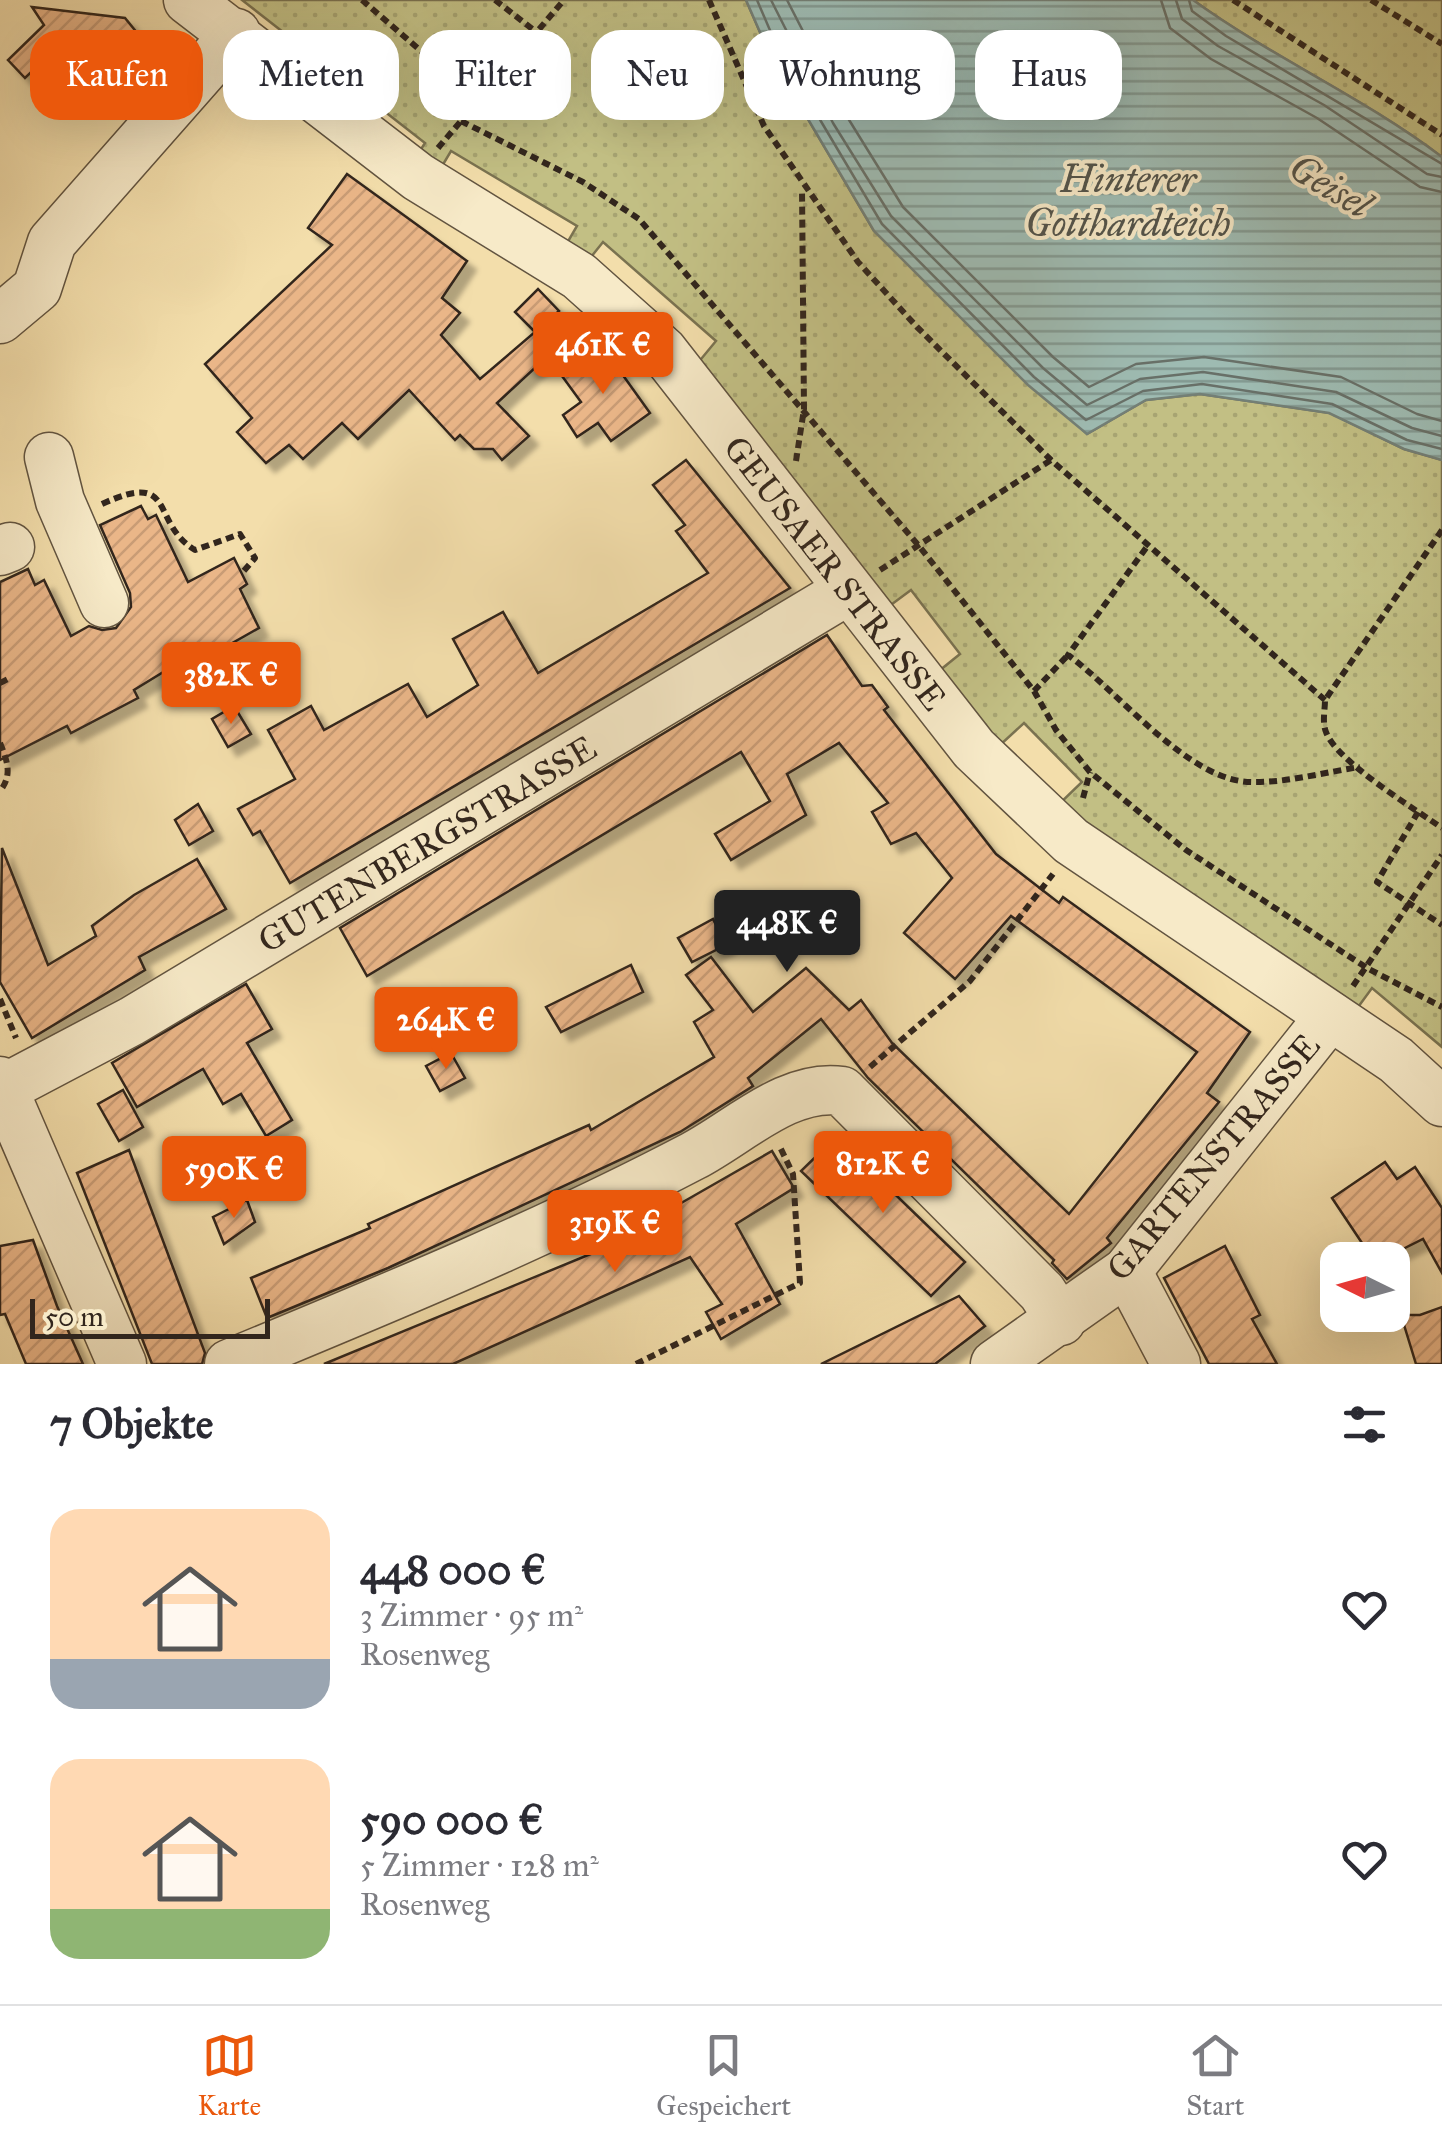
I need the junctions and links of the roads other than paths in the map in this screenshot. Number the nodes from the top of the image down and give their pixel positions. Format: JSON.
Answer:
{"nodes":[{"id":1,"x":188,"y":0,"type":"edge"},
{"id":2,"x":232,"y":30,"type":"edge"},
{"id":3,"x":223,"y":48,"type":"edge"},
{"id":4,"x":346,"y":120,"type":"edge"},
{"id":5,"x":0,"y":319,"type":"edge"},
{"id":6,"x":49,"y":457,"type":"dead end"},
{"id":7,"x":847,"y":591,"type":"junction"},
{"id":8,"x":104,"y":603,"type":"dead end"},
{"id":9,"x":1330,"y":1016,"type":"junction"},
{"id":10,"x":2,"y":1085,"type":"edge"},
{"id":11,"x":1442,"y":1102,"type":"edge"},
{"id":12,"x":14,"y":1150,"type":"edge"},
{"id":13,"x":1128,"y":1271,"type":"junction"},
{"id":14,"x":1061,"y":1321,"type":"junction"},
{"id":15,"x":122,"y":1364,"type":"edge"},
{"id":16,"x":228,"y":1364,"type":"edge"},
{"id":17,"x":994,"y":1364,"type":"edge"},
{"id":18,"x":1176,"y":1364,"type":"edge"}],
"edges":[{"from":1,"to":2,"type":"street","name":"GEUSAER STRASSE"},
{"from":3,"to":5,"type":"street"},
{"from":4,"to":7,"type":"street","name":"GEUSAER STRASSE"},
{"from":6,"to":8,"type":"street"},
{"from":7,"to":9,"type":"street","name":"GEUSAER STRASSE"},
{"from":7,"to":10,"type":"street","name":"GUTENBERGSTRASSE"},
{"from":9,"to":11,"type":"street","name":"GEUSAER STRASSE"},
{"from":9,"to":13,"type":"street","name":"GARTENSTRASSE"},
{"from":10,"to":12,"type":"street"},
{"from":12,"to":15,"type":"street"},
{"from":13,"to":14,"type":"street","name":"GARTENSTRASSE"},
{"from":13,"to":18,"type":"street"},
{"from":14,"to":16,"type":"street"},
{"from":14,"to":17,"type":"street","name":"GARTENSTRASSE"}]}
